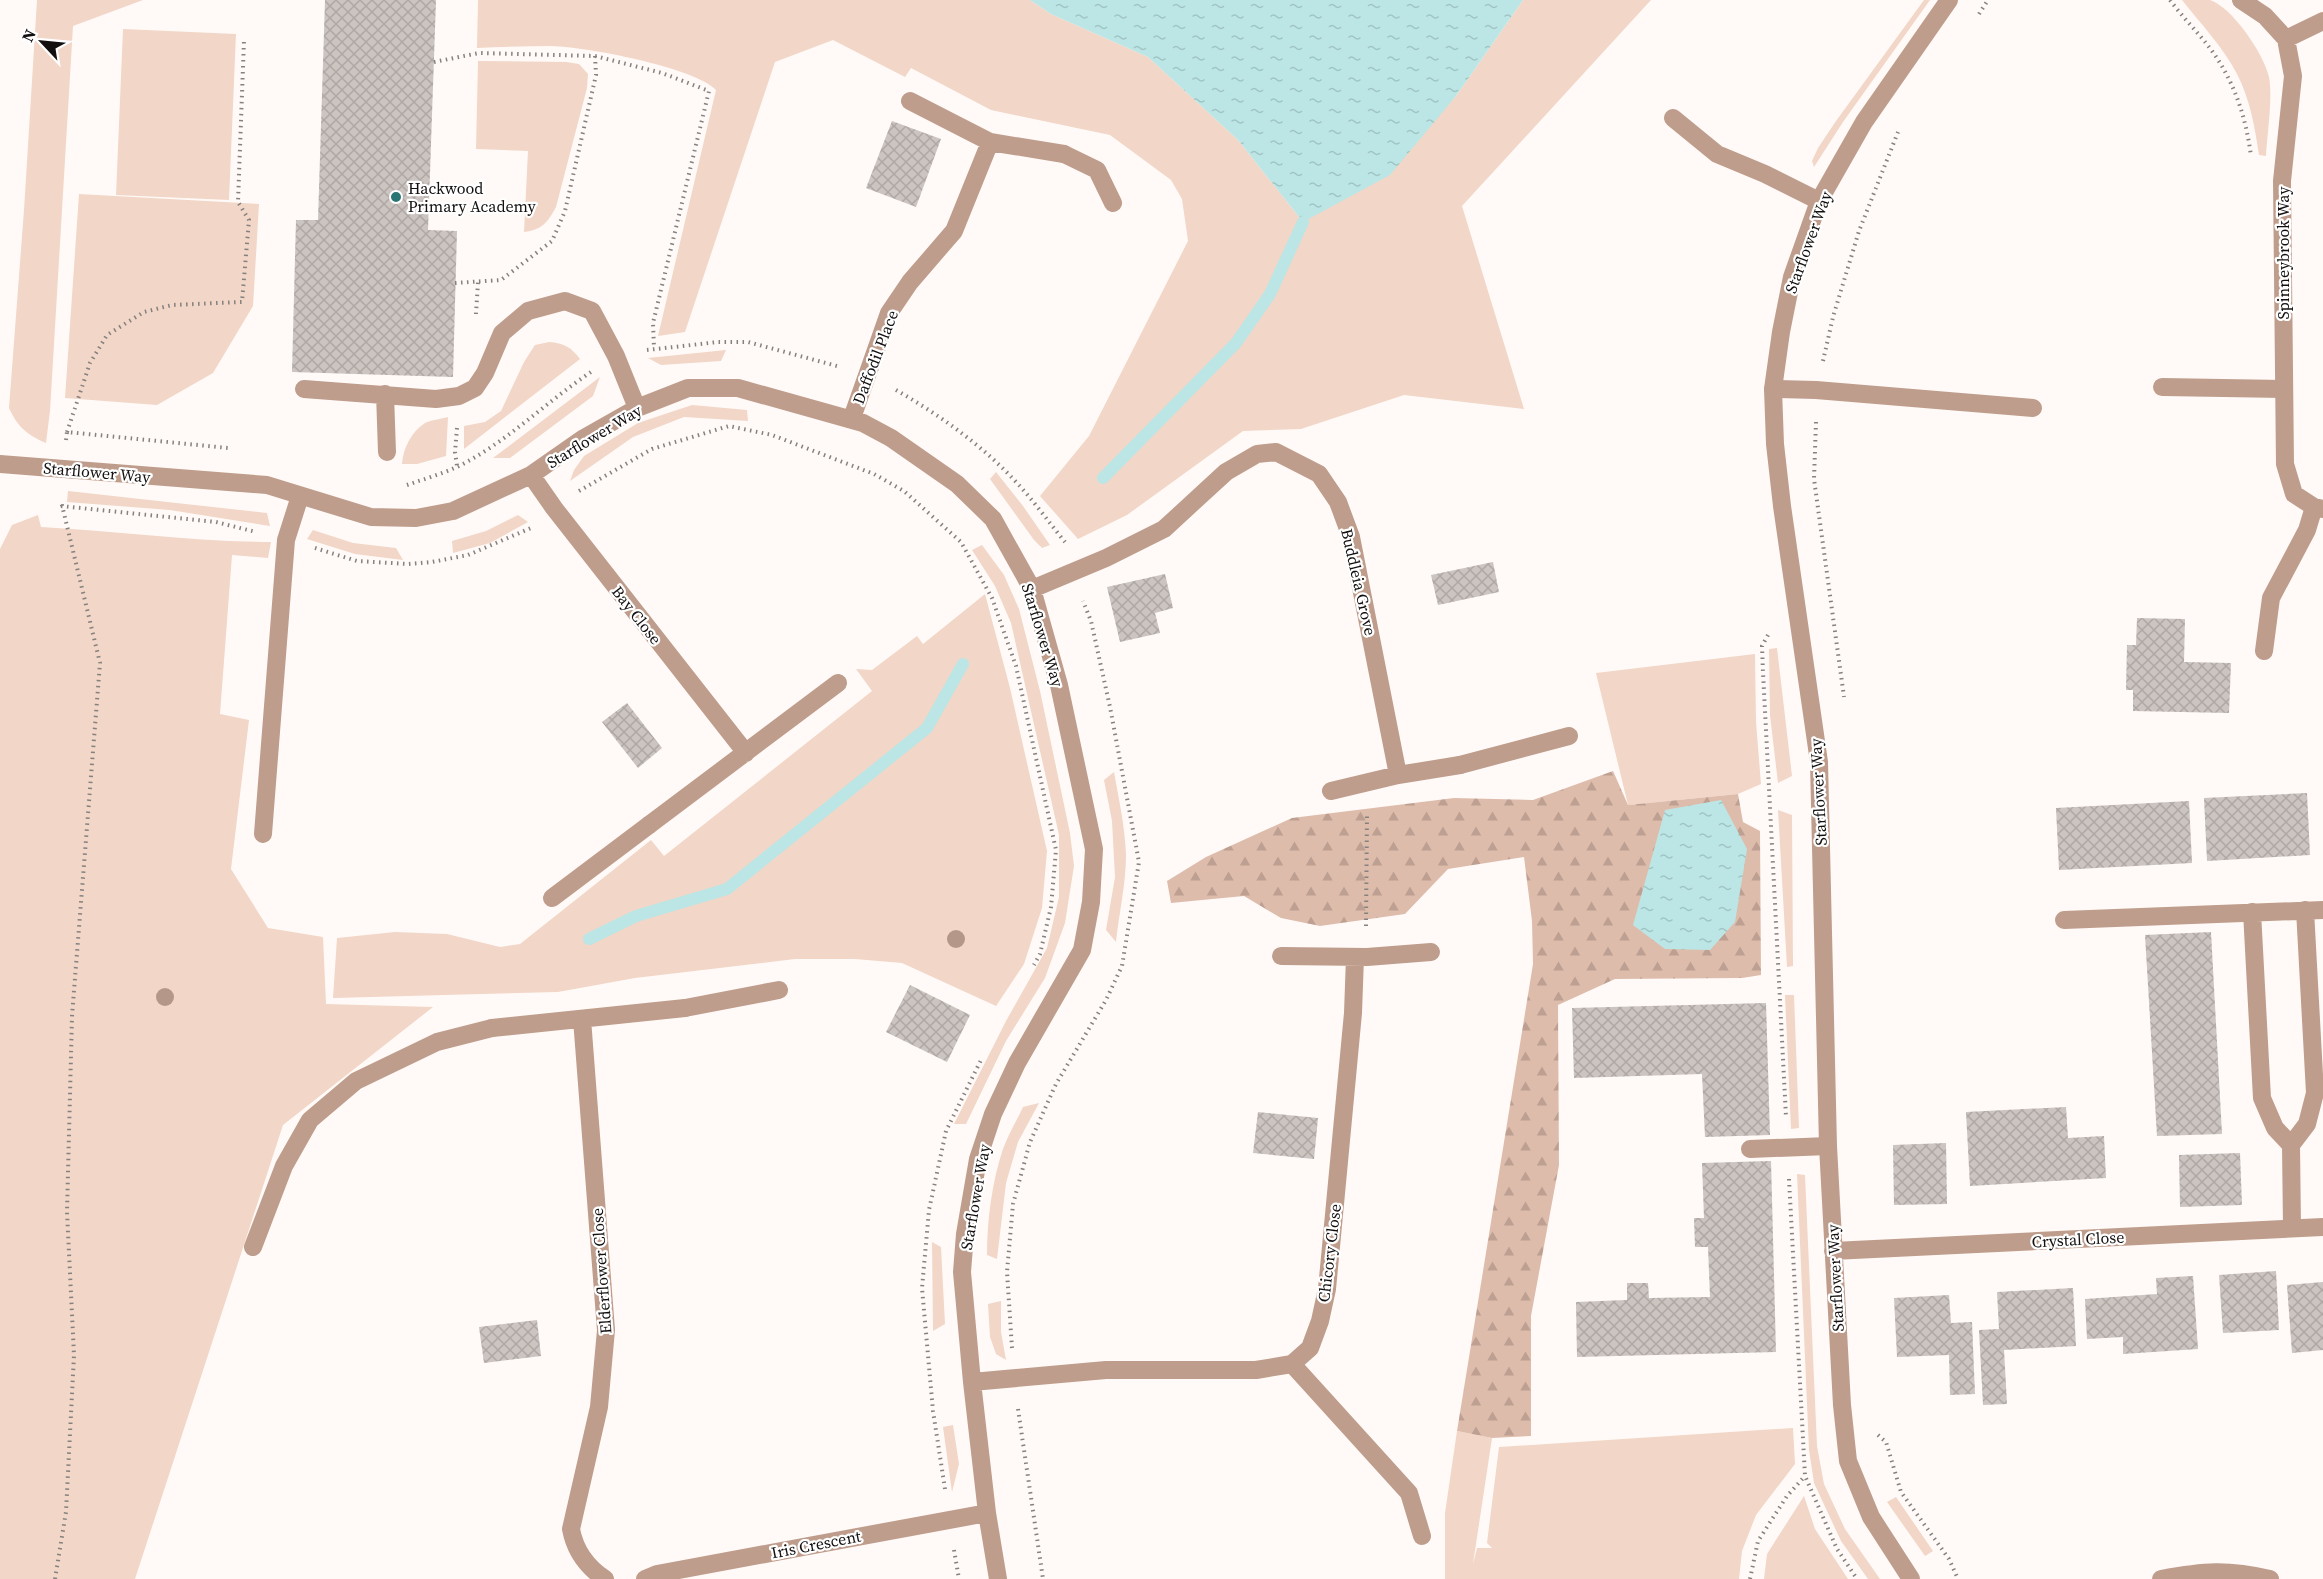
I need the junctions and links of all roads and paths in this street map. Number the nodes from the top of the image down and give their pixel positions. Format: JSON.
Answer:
{"nodes":[{"id":1,"x":1949,"y":0,"type":"edge"},
{"id":2,"x":1988,"y":0,"type":"edge"},
{"id":3,"x":2170,"y":0,"type":"edge"},
{"id":4,"x":2241,"y":0,"type":"edge"},
{"id":5,"x":1976,"y":19,"type":"dead end"},
{"id":6,"x":2323,"y":21,"type":"edge"},
{"id":7,"x":2286,"y":39,"type":"junction"},
{"id":8,"x":244,"y":40,"type":"dead end"},
{"id":9,"x":595,"y":56,"type":"junction"},
{"id":10,"x":434,"y":62,"type":"dead end"},
{"id":11,"x":910,"y":101,"type":"dead end"},
{"id":12,"x":1673,"y":118,"type":"dead end"},
{"id":13,"x":1904,"y":123,"type":"dead end"},
{"id":14,"x":990,"y":142,"type":"junction"},
{"id":15,"x":2251,"y":158,"type":"dead end"},
{"id":16,"x":1819,"y":201,"type":"junction"},
{"id":17,"x":1113,"y":203,"type":"dead end"},
{"id":18,"x":455,"y":283,"type":"dead end"},
{"id":19,"x":654,"y":348,"type":"dead end"},
{"id":20,"x":2162,"y":387,"type":"dead end"},
{"id":21,"x":304,"y":389,"type":"dead end"},
{"id":22,"x":1773,"y":389,"type":"junction"},
{"id":23,"x":2284,"y":389,"type":"junction"},
{"id":24,"x":1816,"y":390,"type":"junction"},
{"id":25,"x":386,"y":394,"type":"junction"},
{"id":26,"x":637,"y":408,"type":"junction"},
{"id":27,"x":2033,"y":408,"type":"dead end"},
{"id":28,"x":852,"y":418,"type":"junction"},
{"id":29,"x":67,"y":432,"type":"dead end"},
{"id":30,"x":387,"y":452,"type":"dead end"},
{"id":31,"x":0,"y":464,"type":"edge"},
{"id":32,"x":61,"y":469,"type":"junction"},
{"id":33,"x":531,"y":475,"type":"junction"},
{"id":34,"x":300,"y":495,"type":"junction"},
{"id":35,"x":554,"y":508,"type":"junction"},
{"id":36,"x":2318,"y":508,"type":"edge"},
{"id":37,"x":1072,"y":573,"type":"junction"},
{"id":38,"x":1794,"y":583,"type":"junction"},
{"id":39,"x":1032,"y":589,"type":"junction"},
{"id":40,"x":2264,"y":651,"type":"dead end"},
{"id":41,"x":838,"y":683,"type":"dead end"},
{"id":42,"x":1844,"y":700,"type":"dead end"},
{"id":43,"x":1569,"y":736,"type":"dead end"},
{"id":44,"x":746,"y":753,"type":"junction"},
{"id":45,"x":1398,"y":775,"type":"junction"},
{"id":46,"x":1369,"y":783,"type":"junction"},
{"id":47,"x":1331,"y":791,"type":"dead end"},
{"id":48,"x":263,"y":834,"type":"dead end"},
{"id":49,"x":552,"y":898,"type":"dead end"},
{"id":50,"x":2314,"y":910,"type":"edge"},
{"id":51,"x":2252,"y":912,"type":"junction"},
{"id":52,"x":2064,"y":920,"type":"dead end"},
{"id":53,"x":1431,"y":952,"type":"dead end"},
{"id":54,"x":1281,"y":956,"type":"dead end"},
{"id":55,"x":1361,"y":957,"type":"junction"},
{"id":56,"x":1030,"y":972,"type":"dead end"},
{"id":57,"x":779,"y":990,"type":"dead end"},
{"id":58,"x":582,"y":1019,"type":"junction"},
{"id":59,"x":984,"y":1054,"type":"dead end"},
{"id":60,"x":2291,"y":1145,"type":"junction"},
{"id":61,"x":1787,"y":1146,"type":"junction"},
{"id":62,"x":1828,"y":1146,"type":"junction"},
{"id":63,"x":1750,"y":1149,"type":"dead end"},
{"id":64,"x":2323,"y":1227,"type":"edge"},
{"id":65,"x":2292,"y":1228,"type":"junction"},
{"id":66,"x":253,"y":1247,"type":"dead end"},
{"id":67,"x":1833,"y":1251,"type":"junction"},
{"id":68,"x":1292,"y":1364,"type":"junction"},
{"id":69,"x":1014,"y":1379,"type":"junction"},
{"id":70,"x":972,"y":1382,"type":"junction"},
{"id":71,"x":1869,"y":1427,"type":"dead end"},
{"id":72,"x":1805,"y":1476,"type":"junction"},
{"id":73,"x":987,"y":1513,"type":"junction"},
{"id":74,"x":950,"y":1519,"type":"junction"},
{"id":75,"x":1422,"y":1536,"type":"dead end"},
{"id":76,"x":55,"y":1579,"type":"edge"},
{"id":77,"x":605,"y":1579,"type":"edge"},
{"id":78,"x":645,"y":1579,"type":"edge"},
{"id":79,"x":959,"y":1579,"type":"edge"},
{"id":80,"x":998,"y":1579,"type":"edge"},
{"id":81,"x":1042,"y":1579,"type":"edge"},
{"id":82,"x":1750,"y":1579,"type":"edge"},
{"id":83,"x":1857,"y":1579,"type":"edge"},
{"id":84,"x":1911,"y":1579,"type":"edge"},
{"id":85,"x":1958,"y":1579,"type":"edge"},
{"id":86,"x":2161,"y":1579,"type":"edge"},
{"id":87,"x":2270,"y":1579,"type":"edge"}],
"edges":[{"from":1,"to":16,"type":"street","name":"Starflower Way"},
{"from":2,"to":5,"type":"path"},
{"from":3,"to":15,"type":"path"},
{"from":4,"to":7,"type":"street"},
{"from":6,"to":7,"type":"street"},
{"from":7,"to":23,"type":"street","name":"Spinneybrook Way"},
{"from":8,"to":29,"type":"path"},
{"from":9,"to":10,"type":"path"},
{"from":9,"to":18,"type":"path"},
{"from":9,"to":19,"type":"path"},
{"from":11,"to":14,"type":"street"},
{"from":12,"to":16,"type":"street"},
{"from":13,"to":24,"type":"path"},
{"from":14,"to":17,"type":"street"},
{"from":14,"to":28,"type":"street","name":"Daffodil Place"},
{"from":16,"to":22,"type":"street","name":"Starflower Way"},
{"from":20,"to":23,"type":"street"},
{"from":21,"to":25,"type":"street"},
{"from":22,"to":24,"type":"street"},
{"from":22,"to":38,"type":"street","name":"Starflower Way"},
{"from":23,"to":36,"type":"street","name":"Spinneybrook Way"},
{"from":24,"to":27,"type":"street"},
{"from":24,"to":42,"type":"path"},
{"from":25,"to":26,"type":"street"},
{"from":25,"to":30,"type":"street"},
{"from":26,"to":28,"type":"street","name":"Starflower Way"},
{"from":26,"to":33,"type":"street","name":"Starflower Way"},
{"from":28,"to":39,"type":"street","name":"Starflower Way"},
{"from":31,"to":32,"type":"street","name":"Starflower Way"},
{"from":32,"to":34,"type":"street","name":"Starflower Way"},
{"from":32,"to":76,"type":"path"},
{"from":33,"to":34,"type":"street","name":"Starflower Way"},
{"from":33,"to":35,"type":"street","name":"Bay Close"},
{"from":34,"to":48,"type":"street"},
{"from":35,"to":44,"type":"street","name":"Bay Close"},
{"from":35,"to":56,"type":"path"},
{"from":36,"to":40,"type":"street"},
{"from":37,"to":39,"type":"street","name":"Buddleia Grove"},
{"from":37,"to":45,"type":"street","name":"Buddleia Grove"},
{"from":37,"to":69,"type":"path"},
{"from":38,"to":61,"type":"path"},
{"from":38,"to":62,"type":"street","name":"Starflower Way"},
{"from":39,"to":70,"type":"street","name":"Starflower Way"},
{"from":41,"to":44,"type":"street"},
{"from":43,"to":45,"type":"street"},
{"from":44,"to":49,"type":"street"},
{"from":45,"to":46,"type":"street"},
{"from":46,"to":47,"type":"street"},
{"from":46,"to":55,"type":"path"},
{"from":50,"to":51,"type":"street"},
{"from":50,"to":60,"type":"street"},
{"from":51,"to":52,"type":"street"},
{"from":51,"to":60,"type":"street"},
{"from":53,"to":55,"type":"street"},
{"from":54,"to":55,"type":"street"},
{"from":55,"to":68,"type":"street","name":"Chicory Close"},
{"from":57,"to":58,"type":"street"},
{"from":58,"to":66,"type":"street"},
{"from":58,"to":77,"type":"street","name":"Elderflower Close"},
{"from":59,"to":74,"type":"path"},
{"from":60,"to":65,"type":"street"},
{"from":61,"to":62,"type":"street"},
{"from":61,"to":63,"type":"street"},
{"from":61,"to":72,"type":"path"},
{"from":62,"to":67,"type":"street","name":"Starflower Way"},
{"from":64,"to":65,"type":"street","name":"Crystal Close"},
{"from":65,"to":67,"type":"street","name":"Crystal Close"},
{"from":67,"to":84,"type":"street","name":"Starflower Way"},
{"from":68,"to":69,"type":"street"},
{"from":68,"to":75,"type":"street"},
{"from":69,"to":70,"type":"street"},
{"from":69,"to":81,"type":"path"},
{"from":70,"to":73,"type":"street","name":"Starflower Way"},
{"from":71,"to":85,"type":"path"},
{"from":72,"to":82,"type":"path"},
{"from":72,"to":83,"type":"path"},
{"from":73,"to":74,"type":"street","name":"Iris Crescent"},
{"from":73,"to":80,"type":"street","name":"Starflower Way"},
{"from":74,"to":78,"type":"street","name":"Iris Crescent"},
{"from":74,"to":79,"type":"path"},
{"from":86,"to":87,"type":"street"}]}
